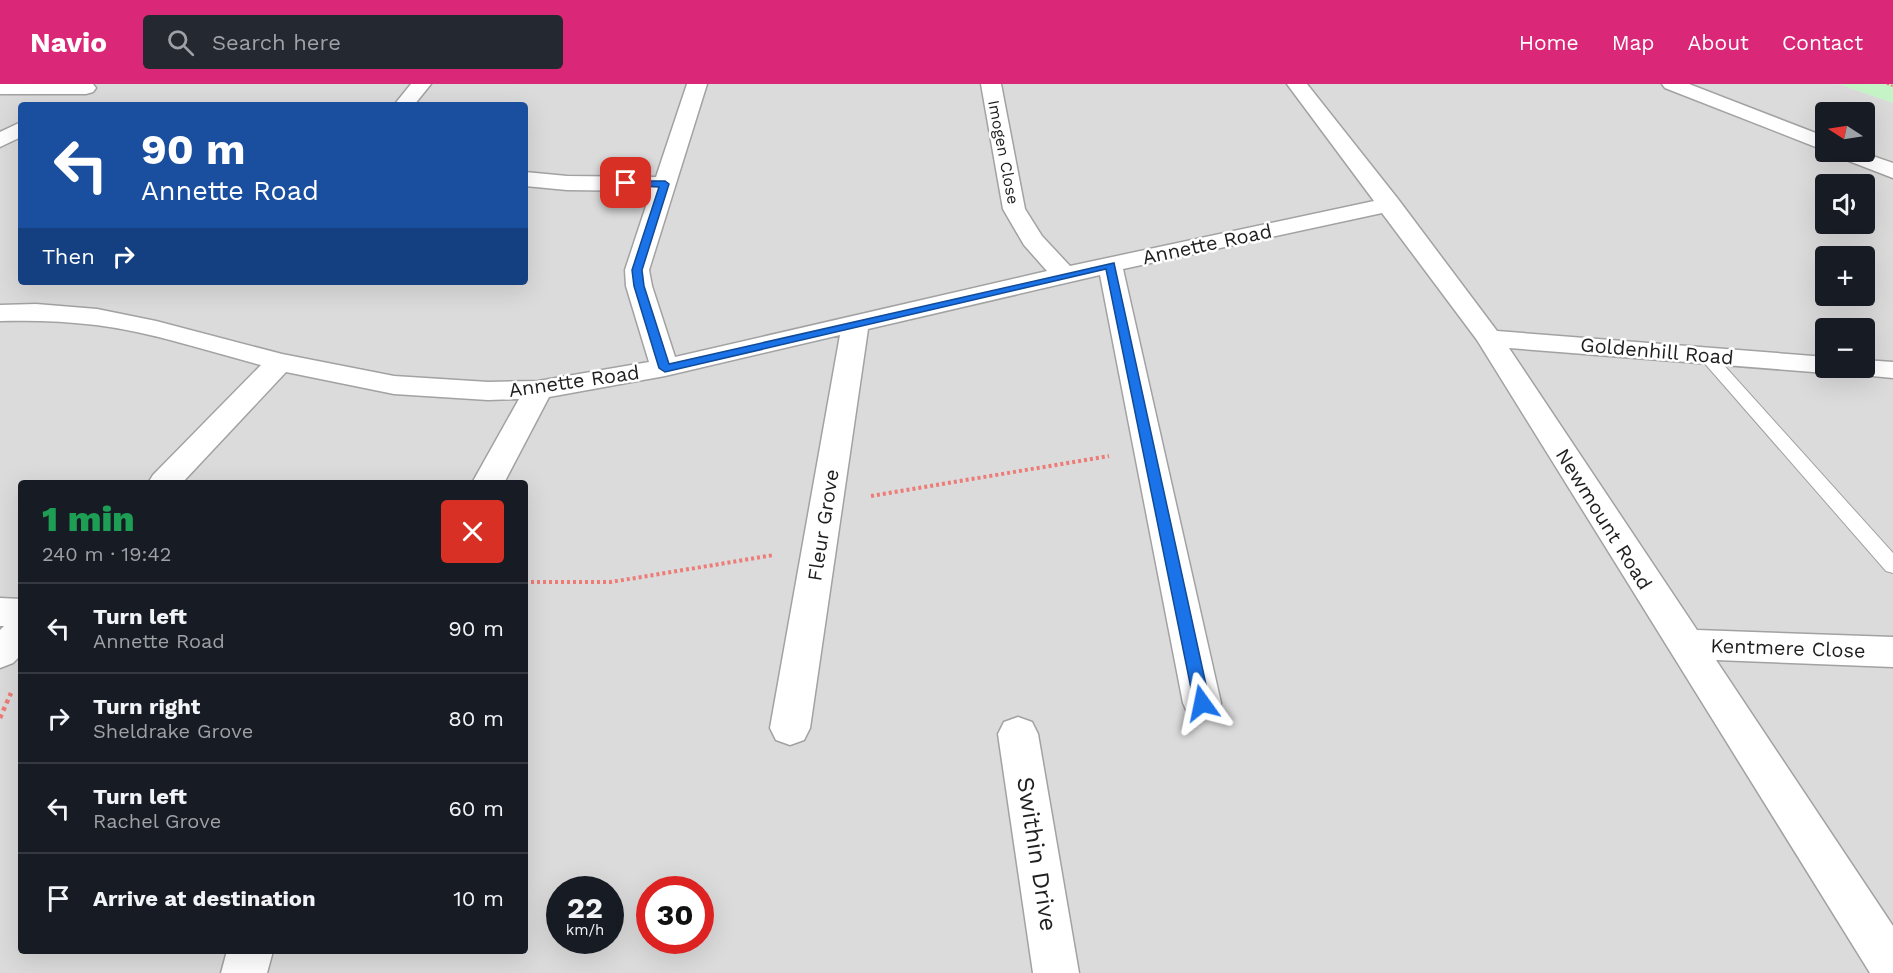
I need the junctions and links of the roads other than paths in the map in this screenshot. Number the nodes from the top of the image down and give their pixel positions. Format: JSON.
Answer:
{"nodes":[{"id":1,"x":421,"y":84,"type":"edge"},
{"id":2,"x":697,"y":84,"type":"edge"},
{"id":3,"x":991,"y":84,"type":"edge"},
{"id":4,"x":1297,"y":84,"type":"edge"},
{"id":5,"x":1672,"y":84,"type":"edge"},
{"id":6,"x":91,"y":86,"type":"edge"},
{"id":7,"x":0,"y":88,"type":"edge"},
{"id":8,"x":64,"y":102,"type":"edge"},
{"id":9,"x":406,"y":102,"type":"edge"},
{"id":10,"x":18,"y":130,"type":"edge"},
{"id":11,"x":0,"y":141,"type":"edge"},
{"id":12,"x":1815,"y":141,"type":"edge"},
{"id":13,"x":1869,"y":162,"type":"edge"},
{"id":14,"x":1893,"y":171,"type":"edge"},
{"id":15,"x":528,"y":179,"type":"edge"},
{"id":16,"x":665,"y":184,"type":"junction"},
{"id":17,"x":1390,"y":204,"type":"junction"},
{"id":18,"x":1110,"y":265,"type":"junction"},
{"id":19,"x":1064,"y":275,"type":"junction"},
{"id":20,"x":0,"y":313,"type":"edge"},
{"id":21,"x":856,"y":322,"type":"junction"},
{"id":22,"x":1489,"y":338,"type":"junction"},
{"id":23,"x":1706,"y":355,"type":"junction"},
{"id":24,"x":280,"y":362,"type":"junction"},
{"id":25,"x":1815,"y":364,"type":"edge"},
{"id":26,"x":665,"y":368,"type":"junction"},
{"id":27,"x":1875,"y":369,"type":"edge"},
{"id":28,"x":1893,"y":370,"type":"edge"},
{"id":29,"x":538,"y":390,"type":"junction"},
{"id":30,"x":167,"y":480,"type":"edge"},
{"id":31,"x":490,"y":480,"type":"edge"},
{"id":32,"x":1893,"y":566,"type":"edge"},
{"id":33,"x":0,"y":612,"type":"edge"},
{"id":34,"x":18,"y":613,"type":"edge"},
{"id":35,"x":18,"y":635,"type":"edge"},
{"id":36,"x":1684,"y":644,"type":"junction"},
{"id":37,"x":1893,"y":652,"type":"edge"},
{"id":38,"x":0,"y":653,"type":"edge"},
{"id":39,"x":1202,"y":703,"type":"dead end"},
{"id":40,"x":790,"y":728,"type":"dead end"},
{"id":41,"x":1018,"y":734,"type":"dead end"},
{"id":42,"x":249,"y":954,"type":"edge"},
{"id":43,"x":1893,"y":967,"type":"edge"},
{"id":44,"x":244,"y":973,"type":"edge"},
{"id":45,"x":1056,"y":973,"type":"edge"}],
"edges":[{"from":1,"to":9,"type":"street"},
{"from":2,"to":16,"type":"street"},
{"from":3,"to":19,"type":"street","name":"Imogen Close"},
{"from":4,"to":17,"type":"street","name":"Newmount Road"},
{"from":5,"to":12,"type":"street"},
{"from":6,"to":7,"type":"street"},
{"from":6,"to":8,"type":"street"},
{"from":10,"to":11,"type":"street"},
{"from":13,"to":14,"type":"street"},
{"from":15,"to":16,"type":"street"},
{"from":16,"to":26,"type":"street"},
{"from":17,"to":18,"type":"street","name":"Annette Road"},
{"from":17,"to":22,"type":"street","name":"Newmount Road"},
{"from":18,"to":19,"type":"street","name":"Annette Road"},
{"from":18,"to":39,"type":"street"},
{"from":19,"to":21,"type":"street","name":"Annette Road"},
{"from":20,"to":24,"type":"street","name":"Annette Road"},
{"from":21,"to":26,"type":"street","name":"Annette Road"},
{"from":21,"to":40,"type":"street","name":"Fleur Grove"},
{"from":22,"to":23,"type":"street","name":"Goldenhill Road"},
{"from":22,"to":36,"type":"street","name":"Newmount Road"},
{"from":23,"to":25,"type":"street","name":"Goldenhill Road"},
{"from":23,"to":32,"type":"lane"},
{"from":24,"to":29,"type":"street","name":"Annette Road"},
{"from":24,"to":30,"type":"street"},
{"from":26,"to":29,"type":"street","name":"Annette Road"},
{"from":27,"to":28,"type":"street"},
{"from":29,"to":31,"type":"street"},
{"from":33,"to":34,"type":"street"},
{"from":35,"to":38,"type":"street"},
{"from":36,"to":37,"type":"street","name":"Kentmere Close"},
{"from":36,"to":43,"type":"street","name":"Newmount Road"},
{"from":41,"to":45,"type":"street","name":"Swithin Drive"},
{"from":42,"to":44,"type":"street"}]}
